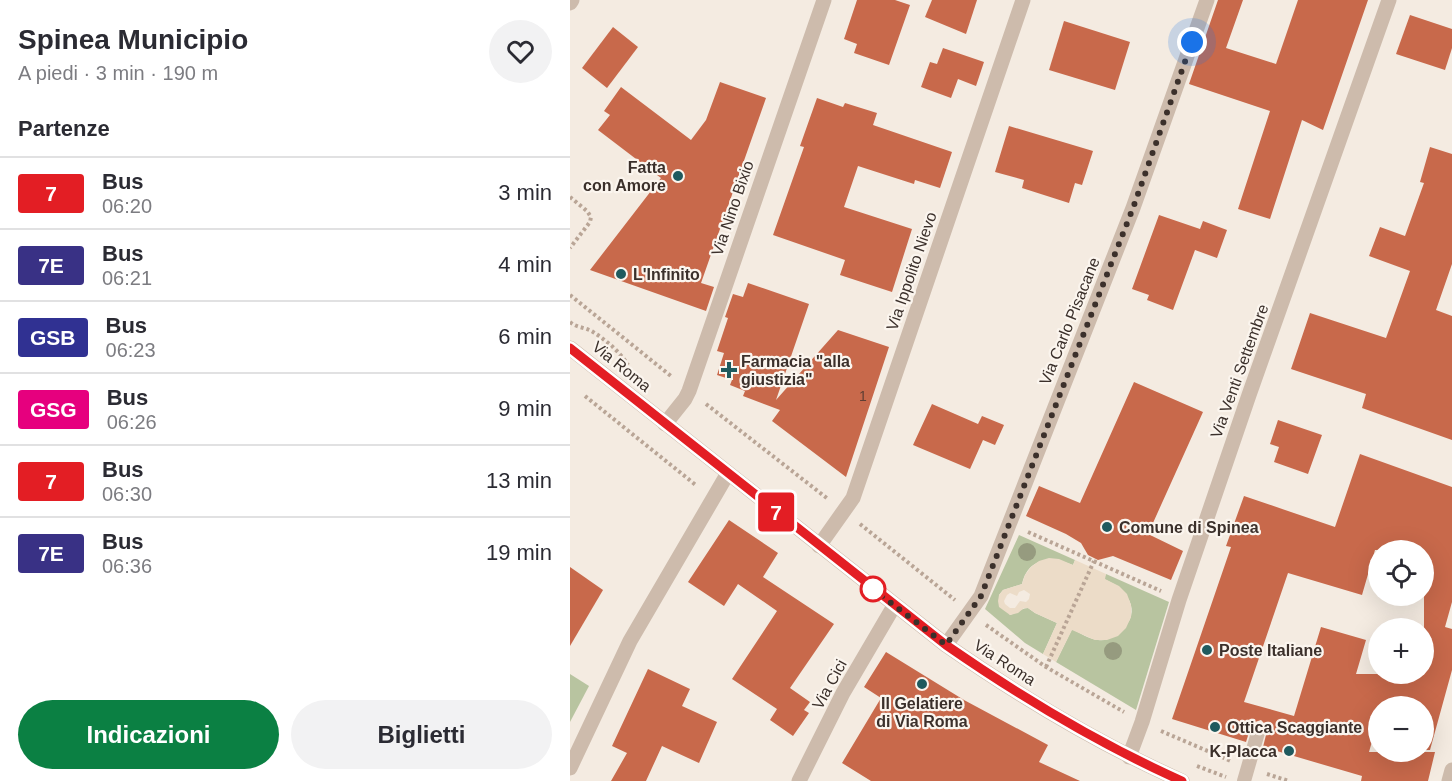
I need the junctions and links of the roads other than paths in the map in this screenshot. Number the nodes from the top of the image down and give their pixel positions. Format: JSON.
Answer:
{"nodes":[{"id":1,"x":824,"y":0,"type":"edge"},
{"id":2,"x":1023,"y":0,"type":"edge"},
{"id":3,"x":1207,"y":0,"type":"edge"},
{"id":4,"x":1389,"y":0,"type":"edge"},
{"id":5,"x":570,"y":348,"type":"edge"},
{"id":6,"x":665,"y":424,"type":"junction"},
{"id":7,"x":728,"y":474,"type":"junction"},
{"id":8,"x":819,"y":546,"type":"junction"},
{"id":9,"x":894,"y":606,"type":"junction"},
{"id":10,"x":946,"y":645,"type":"junction"},
{"id":11,"x":1259,"y":729,"type":"dead end"},
{"id":12,"x":1129,"y":757,"type":"junction"},
{"id":13,"x":570,"y":768,"type":"edge"},
{"id":14,"x":1452,"y":770,"type":"edge"},
{"id":15,"x":799,"y":781,"type":"edge"},
{"id":16,"x":1182,"y":781,"type":"edge"},
{"id":17,"x":1244,"y":781,"type":"edge"},
{"id":18,"x":1449,"y":781,"type":"edge"}],
"edges":[{"from":1,"to":6,"type":"street","name":"Via Nino Bixio"},
{"from":2,"to":8,"type":"street","name":"Via Ippolito Nievo"},
{"from":3,"to":10,"type":"street","name":"Via Carlo Pisacane"},
{"from":4,"to":12,"type":"street","name":"Via Venti Settembre"},
{"from":5,"to":6,"type":"street","name":"Via Roma"},
{"from":6,"to":7,"type":"street","name":"Via Roma"},
{"from":7,"to":8,"type":"street","name":"Via Roma"},
{"from":7,"to":13,"type":"street"},
{"from":8,"to":9,"type":"street","name":"Via Roma"},
{"from":9,"to":10,"type":"street","name":"Via Roma"},
{"from":9,"to":15,"type":"street","name":"Via Cici"},
{"from":10,"to":12,"type":"street","name":"Via Roma"},
{"from":11,"to":17,"type":"lane"},
{"from":12,"to":16,"type":"street","name":"Via Roma"},
{"from":14,"to":18,"type":"street"}]}
